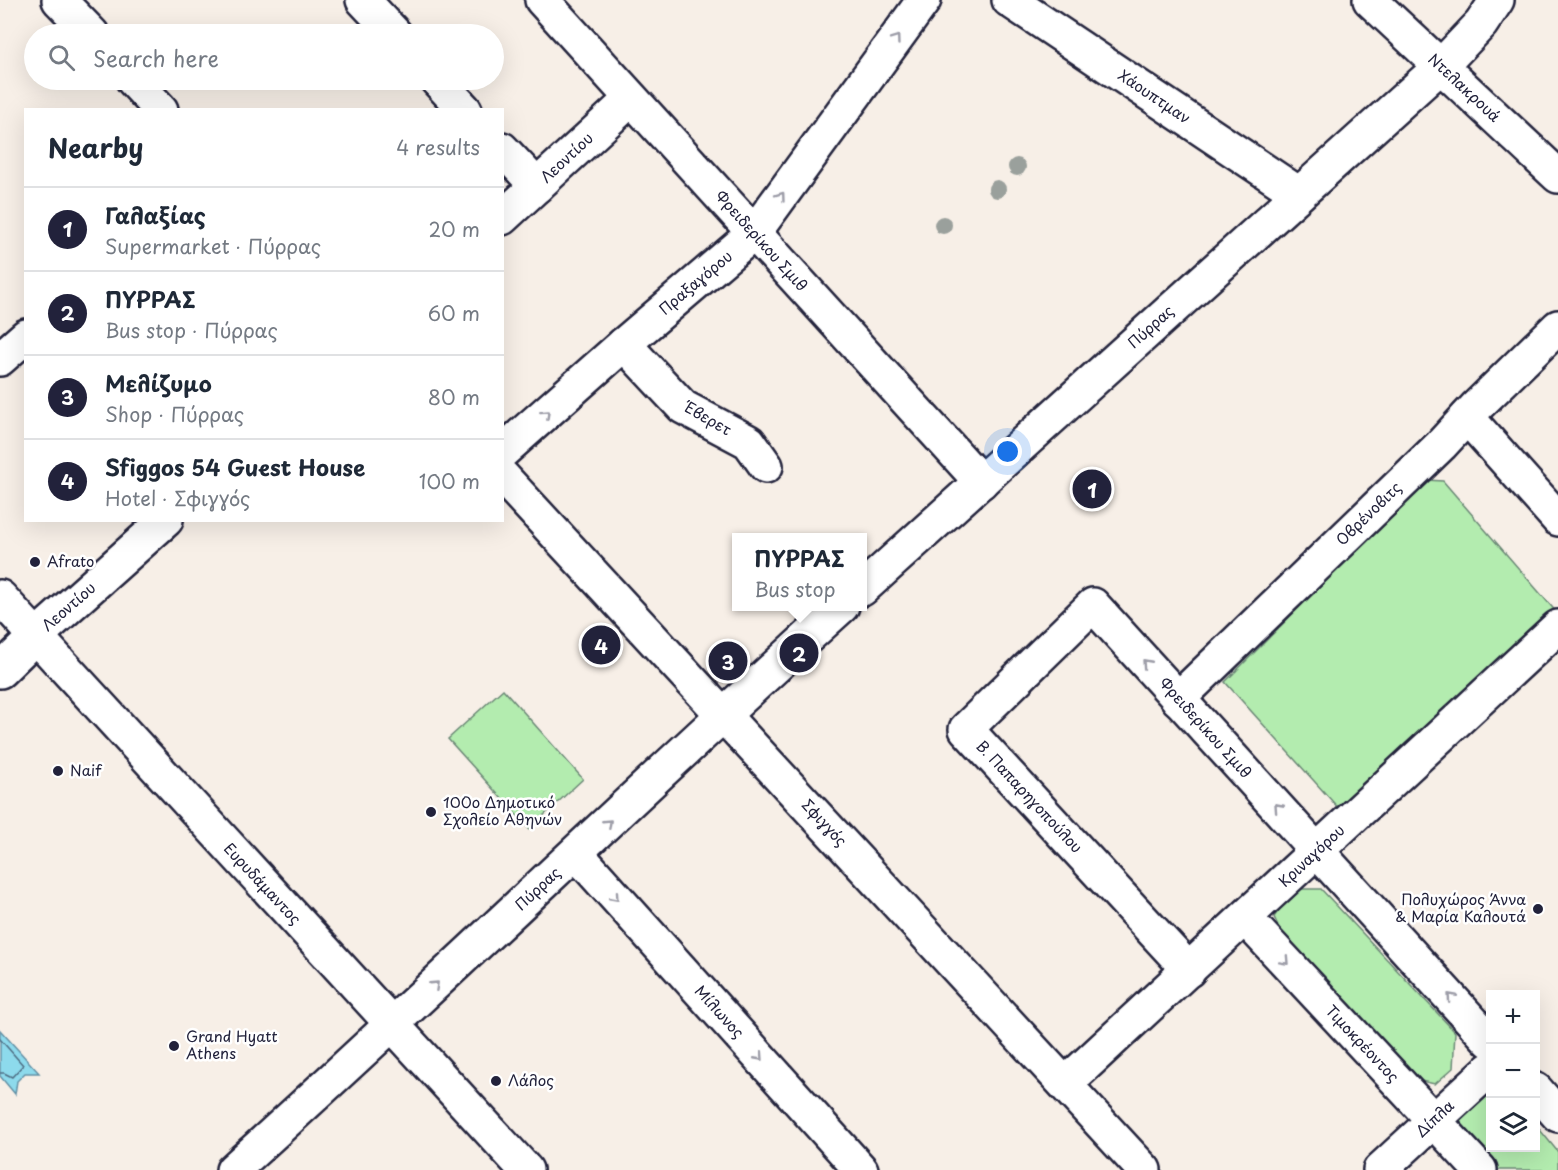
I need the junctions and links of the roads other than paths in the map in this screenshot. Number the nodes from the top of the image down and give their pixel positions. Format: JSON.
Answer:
{"nodes":[{"id":1,"x":59,"y":0,"type":"edge"},
{"id":2,"x":363,"y":0,"type":"edge"},
{"id":3,"x":542,"y":0,"type":"edge"},
{"id":4,"x":924,"y":0,"type":"edge"},
{"id":5,"x":1008,"y":0,"type":"edge"},
{"id":6,"x":1370,"y":0,"type":"edge"},
{"id":7,"x":1497,"y":0,"type":"edge"},
{"id":8,"x":82,"y":24,"type":"edge"},
{"id":9,"x":386,"y":24,"type":"edge"},
{"id":10,"x":1441,"y":66,"type":"junction"},
{"id":11,"x":143,"y":90,"type":"edge"},
{"id":12,"x":446,"y":90,"type":"edge"},
{"id":13,"x":631,"y":99,"type":"junction"},
{"id":14,"x":160,"y":108,"type":"edge"},
{"id":15,"x":463,"y":108,"type":"edge"},
{"id":16,"x":504,"y":151,"type":"edge"},
{"id":17,"x":1558,"y":176,"type":"edge"},
{"id":18,"x":537,"y":186,"type":"junction"},
{"id":19,"x":1299,"y":194,"type":"junction"},
{"id":20,"x":504,"y":216,"type":"edge"},
{"id":21,"x":754,"y":233,"type":"junction"},
{"id":22,"x":1558,"y":327,"type":"edge"},
{"id":23,"x":24,"y":338,"type":"edge"},
{"id":24,"x":624,"y":344,"type":"junction"},
{"id":25,"x":0,"y":359,"type":"edge"},
{"id":26,"x":1467,"y":417,"type":"junction"},
{"id":27,"x":504,"y":450,"type":"edge"},
{"id":28,"x":766,"y":466,"type":"dead end"},
{"id":29,"x":504,"y":478,"type":"edge"},
{"id":30,"x":981,"y":482,"type":"junction"},
{"id":31,"x":1558,"y":519,"type":"edge"},
{"id":32,"x":164,"y":522,"type":"edge"},
{"id":33,"x":867,"y":585,"type":"edge"},
{"id":34,"x":0,"y":597,"type":"edge"},
{"id":35,"x":1093,"y":605,"type":"joint"},
{"id":36,"x":836,"y":611,"type":"edge"},
{"id":37,"x":1558,"y":627,"type":"edge"},
{"id":38,"x":35,"y":637,"type":"junction"},
{"id":39,"x":0,"y":671,"type":"edge"},
{"id":40,"x":1178,"y":699,"type":"junction"},
{"id":41,"x":723,"y":714,"type":"junction"},
{"id":42,"x":1317,"y":851,"type":"junction"},
{"id":43,"x":576,"y":853,"type":"junction"},
{"id":44,"x":1245,"y":918,"type":"junction"},
{"id":45,"x":1189,"y":969,"type":"junction"},
{"id":46,"x":392,"y":1024,"type":"junction"},
{"id":47,"x":1486,"y":1036,"type":"edge"},
{"id":48,"x":1486,"y":1073,"type":"edge"},
{"id":49,"x":1065,"y":1084,"type":"junction"},
{"id":50,"x":1540,"y":1095,"type":"edge"},
{"id":51,"x":1558,"y":1115,"type":"edge"},
{"id":52,"x":1434,"y":1120,"type":"junction"},
{"id":53,"x":523,"y":1169,"type":"edge"},
{"id":54,"x":233,"y":1170,"type":"edge"},
{"id":55,"x":861,"y":1170,"type":"edge"},
{"id":56,"x":1144,"y":1170,"type":"edge"},
{"id":57,"x":1380,"y":1170,"type":"edge"},
{"id":58,"x":1480,"y":1170,"type":"edge"}],
"edges":[{"from":1,"to":8,"type":"street"},
{"from":2,"to":9,"type":"street"},
{"from":3,"to":13,"type":"street","name":"Φρειδερίκου Σμιθ"},
{"from":21,"to":4,"type":"street","name":"Πραξαγόρου","one_way":true},
{"from":5,"to":19,"type":"street","name":"Χάουπτμαν"},
{"from":6,"to":10,"type":"street","name":"Ντελακρουά"},
{"from":7,"to":10,"type":"street","name":"Πύρρας"},
{"from":10,"to":17,"type":"street","name":"Ντελακρουά"},
{"from":10,"to":19,"type":"street","name":"Πύρρας"},
{"from":11,"to":14,"type":"street"},
{"from":12,"to":15,"type":"street"},
{"from":13,"to":18,"type":"street","name":"Λεοντίου"},
{"from":13,"to":21,"type":"street","name":"Φρειδερίκου Σμιθ"},
{"from":16,"to":18,"type":"street"},
{"from":18,"to":20,"type":"street","name":"Λεοντίου"},
{"from":19,"to":30,"type":"street","name":"Πύρρας"},
{"from":21,"to":24,"type":"street","name":"Πραξαγόρου"},
{"from":21,"to":30,"type":"street","name":"Φρειδερίκου Σμιθ"},
{"from":22,"to":26,"type":"street","name":"Οβρένοβιτς"},
{"from":23,"to":25,"type":"street"},
{"from":27,"to":24,"type":"street","name":"Πραξαγόρου","one_way":true},
{"from":24,"to":28,"type":"street","name":"Έβερετ"},
{"from":26,"to":31,"type":"street"},
{"from":26,"to":40,"type":"street","name":"Οβρένοβιτς"},
{"from":29,"to":41,"type":"street","name":"Σφιγγός"},
{"from":30,"to":33,"type":"street","name":"Πύρρας"},
{"from":32,"to":38,"type":"street","name":"Λεοντίου"},
{"from":34,"to":38,"type":"street","name":"Ευρυδάμαντος"},
{"from":40,"to":35,"type":"street","name":"Φρειδερίκου Σμιθ","one_way":true},
{"from":35,"to":45,"type":"street","name":"Β. Παπαρηγοπούλου"},
{"from":36,"to":41,"type":"street","name":"Πύρρας"},
{"from":37,"to":42,"type":"street","name":"Κριναγόρου"},
{"from":38,"to":39,"type":"street","name":"Λεοντίου"},
{"from":38,"to":46,"type":"street","name":"Ευρυδάμαντος"},
{"from":42,"to":40,"type":"street","name":"Φρειδερίκου Σμιθ","one_way":true},
{"from":43,"to":41,"type":"street","name":"Πύρρας","one_way":true},
{"from":41,"to":49,"type":"street","name":"Σφιγγός"},
{"from":42,"to":44,"type":"street","name":"Κριναγόρου"},
{"from":47,"to":42,"type":"street","one_way":true},
{"from":46,"to":43,"type":"street","name":"Πύρρας","one_way":true},
{"from":43,"to":55,"type":"street","name":"Μίλωνος","one_way":true},
{"from":44,"to":45,"type":"street","name":"Κριναγόρου"},
{"from":44,"to":52,"type":"street","name":"Τιμοκρέοντος","one_way":true},
{"from":45,"to":49,"type":"street","name":"Κριναγόρου"},
{"from":46,"to":53,"type":"street","name":"Ευρυδάμαντος"},
{"from":46,"to":54,"type":"street","name":"Πύρρας"},
{"from":48,"to":52,"type":"street","name":"Δίπλα"},
{"from":49,"to":56,"type":"street","name":"Σφιγγός"},
{"from":50,"to":51,"type":"street"},
{"from":52,"to":57,"type":"street","name":"Δίπλα"},
{"from":52,"to":58,"type":"street","name":"Τιμοκρέοντος"}]}
